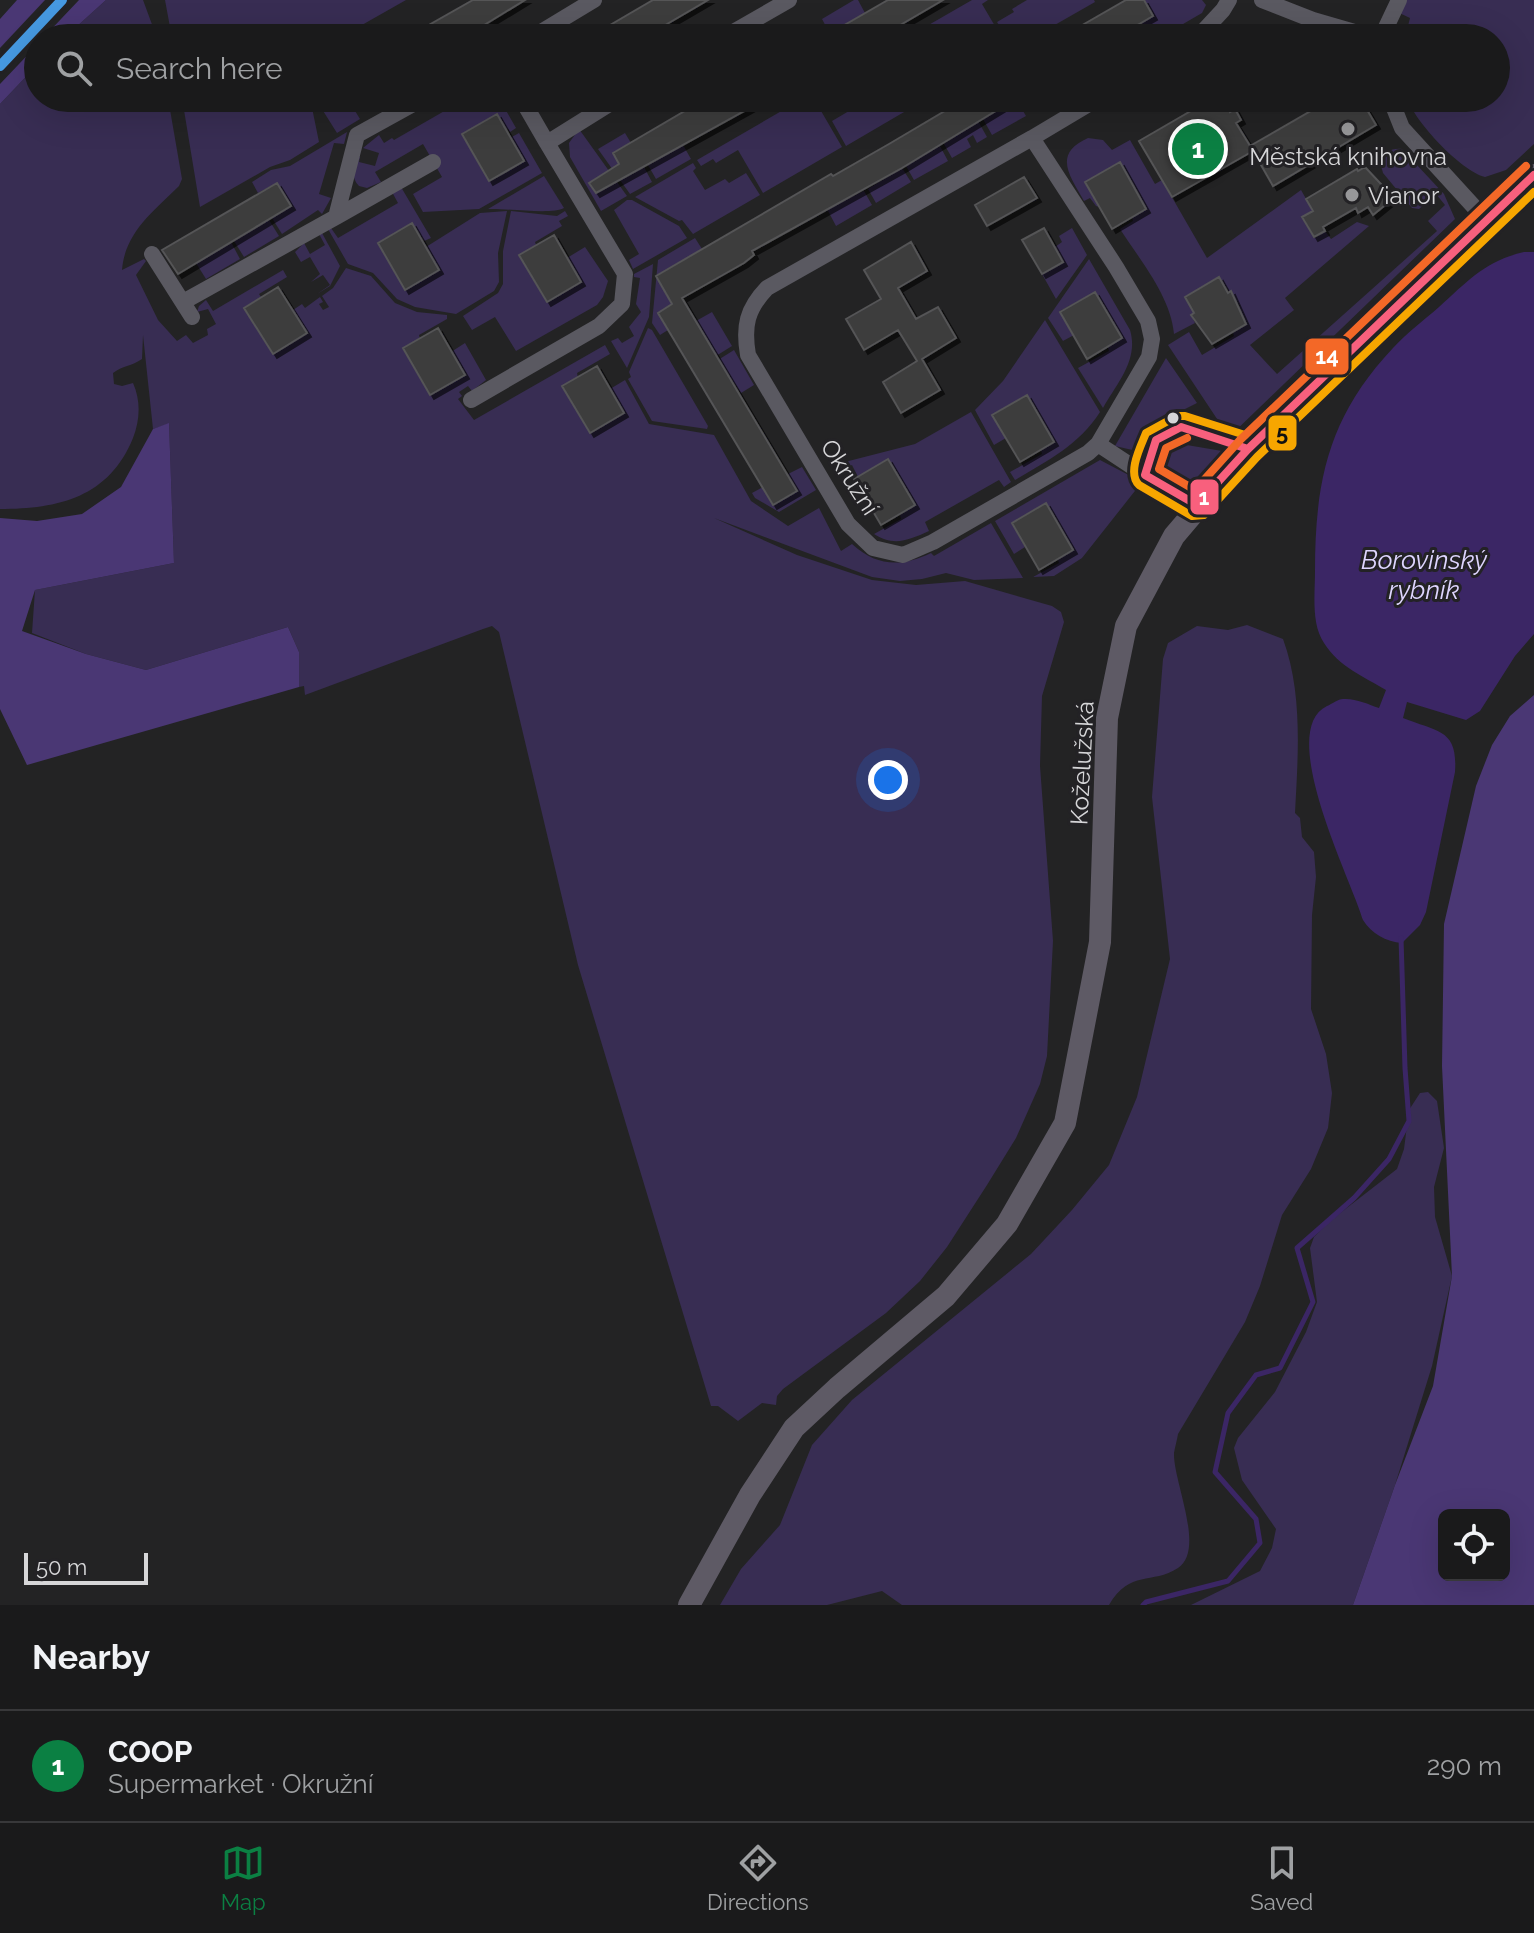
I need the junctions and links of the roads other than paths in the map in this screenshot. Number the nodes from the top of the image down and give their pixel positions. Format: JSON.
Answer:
{"nodes":[{"id":1,"x":594,"y":0,"type":"edge"},
{"id":2,"x":789,"y":0,"type":"edge"},
{"id":3,"x":1229,"y":0,"type":"edge"},
{"id":4,"x":1262,"y":0,"type":"edge"},
{"id":5,"x":1399,"y":0,"type":"edge"},
{"id":6,"x":554,"y":24,"type":"edge"},
{"id":7,"x":747,"y":24,"type":"edge"},
{"id":8,"x":1210,"y":24,"type":"edge"},
{"id":9,"x":1327,"y":24,"type":"edge"},
{"id":10,"x":1386,"y":24,"type":"edge"},
{"id":11,"x":399,"y":112,"type":"edge"},
{"id":12,"x":529,"y":112,"type":"edge"},
{"id":13,"x":597,"y":112,"type":"edge"},
{"id":14,"x":1076,"y":112,"type":"edge"},
{"id":15,"x":1396,"y":112,"type":"edge"},
{"id":16,"x":1032,"y":138,"type":"junction"},
{"id":17,"x":547,"y":143,"type":"junction"},
{"id":18,"x":433,"y":162,"type":"dead end"},
{"id":19,"x":1534,"y":175,"type":"edge"},
{"id":20,"x":336,"y":217,"type":"junction"},
{"id":21,"x":1486,"y":220,"type":"junction"},
{"id":22,"x":152,"y":254,"type":"dead end"},
{"id":23,"x":471,"y":400,"type":"dead end"},
{"id":24,"x":1098,"y":444,"type":"junction"},
{"id":25,"x":1145,"y":475,"type":"dead end"},
{"id":26,"x":689,"y":1605,"type":"edge"}],
"edges":[{"from":1,"to":6,"type":"street"},
{"from":2,"to":7,"type":"street"},
{"from":3,"to":8,"type":"street"},
{"from":4,"to":9,"type":"street"},
{"from":5,"to":10,"type":"street"},
{"from":11,"to":20,"type":"street"},
{"from":12,"to":17,"type":"street"},
{"from":13,"to":17,"type":"street"},
{"from":14,"to":16,"type":"street","name":"Okružní"},
{"from":15,"to":21,"type":"street"},
{"from":16,"to":24,"type":"street","name":"Okružní"},
{"from":16,"to":24,"type":"street","name":"Okružní"},
{"from":17,"to":23,"type":"street"},
{"from":18,"to":20,"type":"street"},
{"from":19,"to":21,"type":"main road","name":"Koželužská"},
{"from":20,"to":22,"type":"street"},
{"from":21,"to":26,"type":"main road","name":"Koželužská"},
{"from":24,"to":25,"type":"street"}]}
